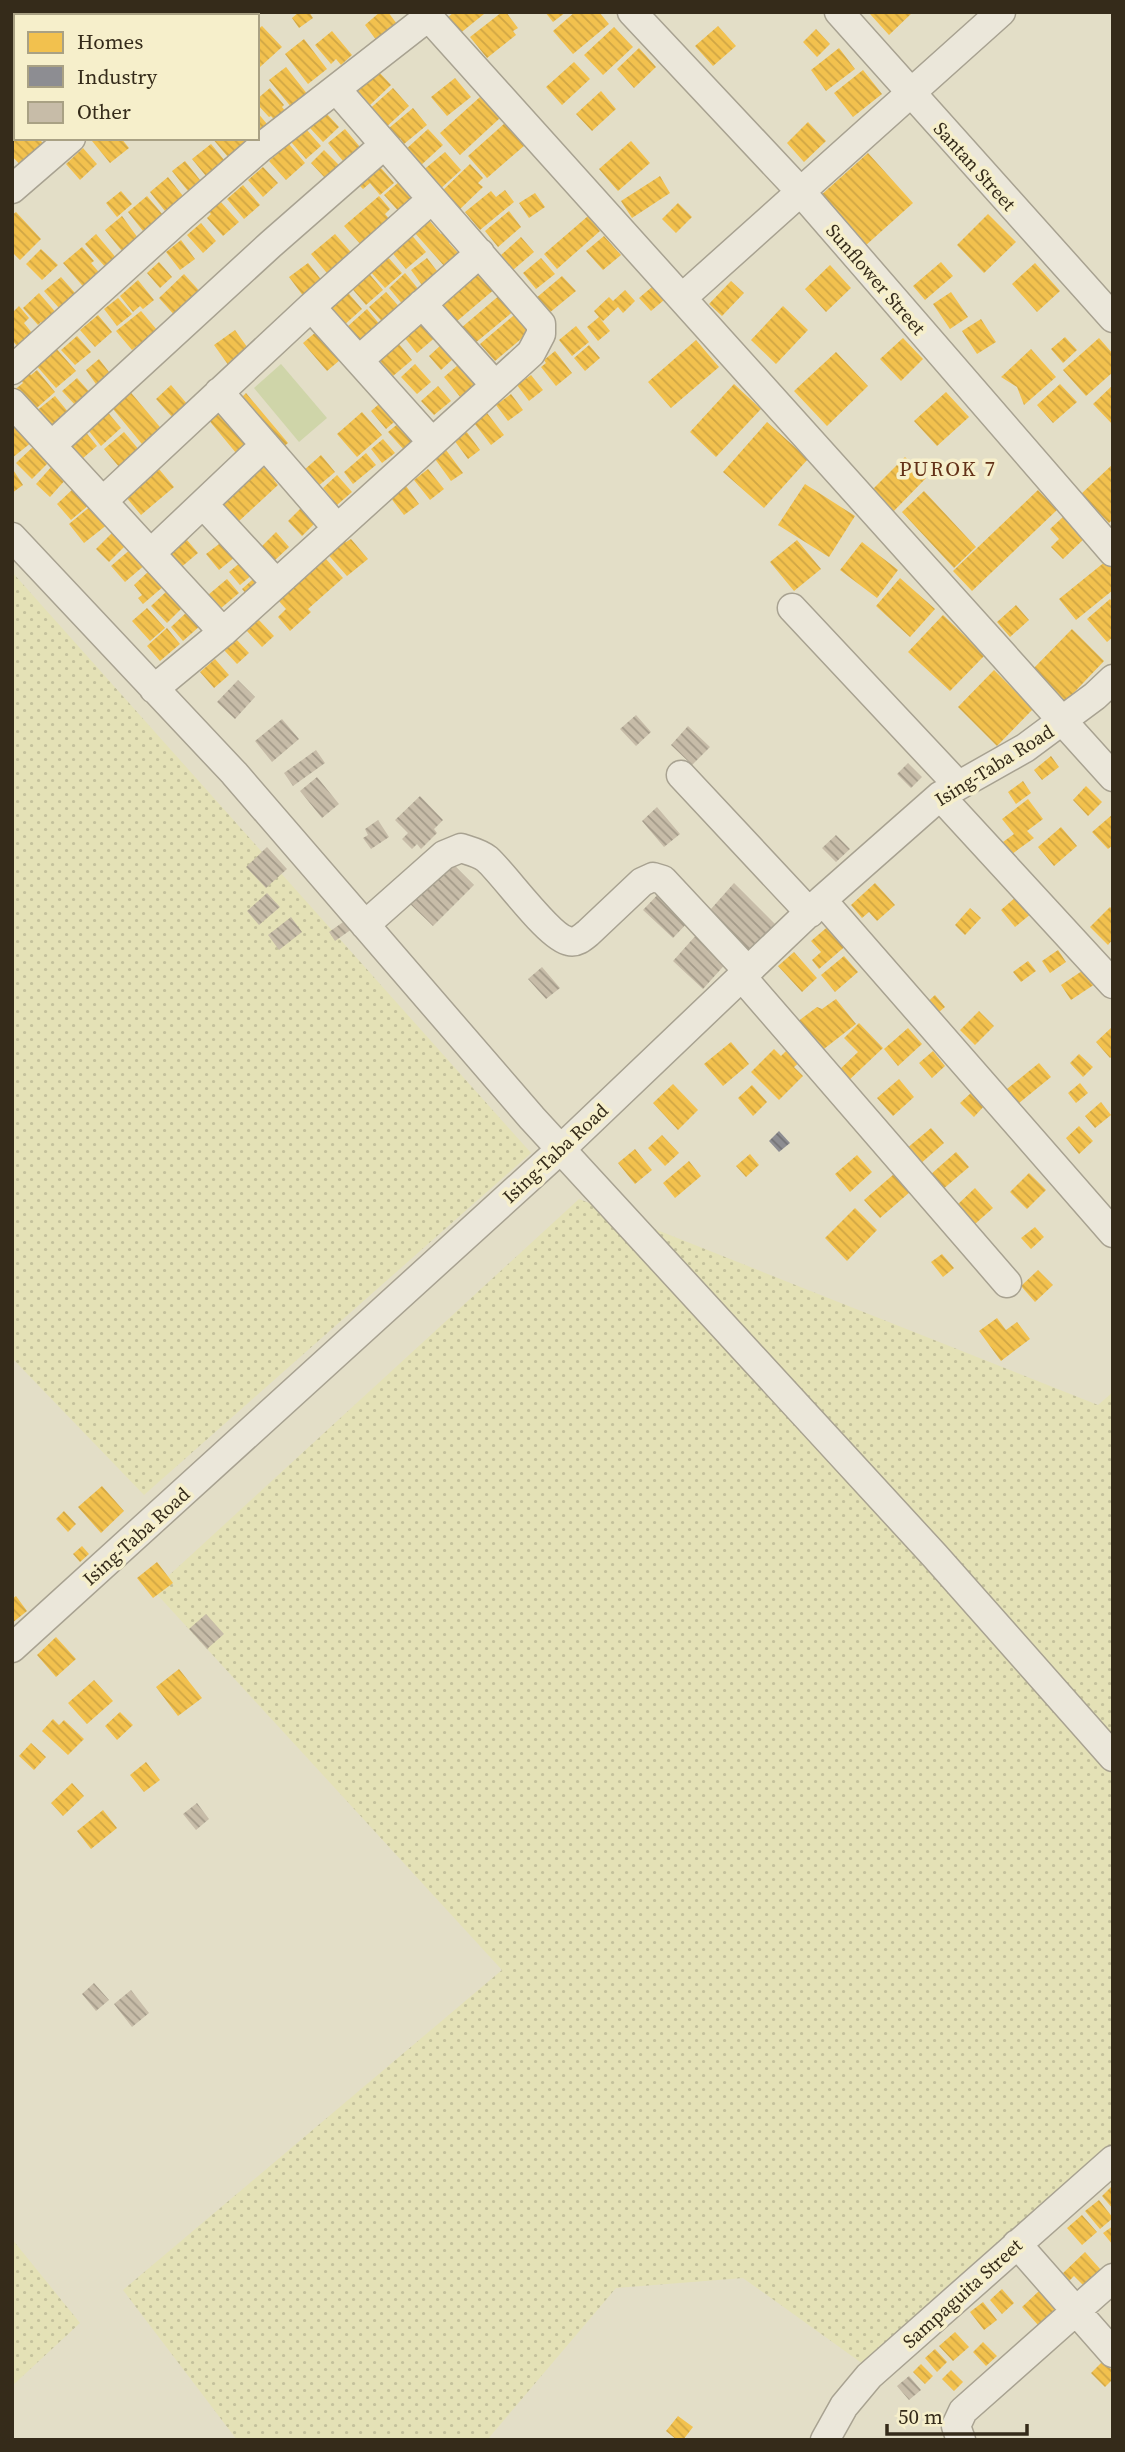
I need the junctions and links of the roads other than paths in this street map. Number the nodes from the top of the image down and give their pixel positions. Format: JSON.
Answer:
{"nodes":[{"id":1,"x":632,"y":12,"type":"edge"},
{"id":2,"x":839,"y":12,"type":"edge"},
{"id":3,"x":1001,"y":12,"type":"edge"},
{"id":4,"x":426,"y":15,"type":"edge"},
{"id":5,"x":336,"y":89,"type":"junction"},
{"id":6,"x":911,"y":94,"type":"junction"},
{"id":7,"x":69,"y":140,"type":"edge"},
{"id":8,"x":384,"y":145,"type":"junction"},
{"id":9,"x":12,"y":189,"type":"edge"},
{"id":10,"x":801,"y":192,"type":"junction"},
{"id":11,"x":432,"y":199,"type":"junction"},
{"id":12,"x":480,"y":253,"type":"junction"},
{"id":13,"x":682,"y":298,"type":"junction"},
{"id":14,"x":422,"y":304,"type":"junction"},
{"id":15,"x":311,"y":307,"type":"junction"},
{"id":16,"x":1113,"y":318,"type":"edge"},
{"id":17,"x":359,"y":360,"type":"junction"},
{"id":18,"x":12,"y":370,"type":"edge"},
{"id":19,"x":495,"y":385,"type":"junction"},
{"id":20,"x":219,"y":392,"type":"junction"},
{"id":21,"x":12,"y":403,"type":"edge"},
{"id":22,"x":432,"y":442,"type":"junction"},
{"id":23,"x":265,"y":445,"type":"junction"},
{"id":24,"x":52,"y":446,"type":"junction"},
{"id":25,"x":103,"y":501,"type":"junction"},
{"id":26,"x":203,"y":504,"type":"junction"},
{"id":27,"x":337,"y":528,"type":"junction"},
{"id":28,"x":12,"y":537,"type":"edge"},
{"id":29,"x":1113,"y":552,"type":"edge"},
{"id":30,"x":151,"y":554,"type":"junction"},
{"id":31,"x":276,"y":583,"type":"junction"},
{"id":32,"x":792,"y":608,"type":"dead end"},
{"id":33,"x":223,"y":632,"type":"junction"},
{"id":34,"x":1113,"y":679,"type":"edge"},
{"id":35,"x":154,"y":689,"type":"junction"},
{"id":36,"x":1064,"y":720,"type":"junction"},
{"id":37,"x":681,"y":775,"type":"dead end"},
{"id":38,"x":1113,"y":777,"type":"edge"},
{"id":39,"x":949,"y":791,"type":"junction"},
{"id":40,"x":816,"y":906,"type":"junction"},
{"id":41,"x":365,"y":925,"type":"junction"},
{"id":42,"x":745,"y":974,"type":"junction"},
{"id":43,"x":1113,"y":984,"type":"edge"},
{"id":44,"x":562,"y":1148,"type":"junction"},
{"id":45,"x":1113,"y":1233,"type":"edge"},
{"id":46,"x":1007,"y":1283,"type":"dead end"},
{"id":47,"x":12,"y":1648,"type":"edge"},
{"id":48,"x":1113,"y":1757,"type":"edge"},
{"id":49,"x":1113,"y":2160,"type":"edge"},
{"id":50,"x":1017,"y":2244,"type":"junction"},
{"id":51,"x":1113,"y":2278,"type":"edge"},
{"id":52,"x":1075,"y":2311,"type":"junction"},
{"id":53,"x":1113,"y":2353,"type":"edge"},
{"id":54,"x":825,"y":2440,"type":"edge"},
{"id":55,"x":961,"y":2440,"type":"edge"}],
"edges":[{"from":1,"to":10,"type":"street","name":"Sunflower Street"},
{"from":2,"to":6,"type":"street","name":"Santan Street"},
{"from":3,"to":6,"type":"street"},
{"from":4,"to":5,"type":"street"},
{"from":4,"to":13,"type":"street"},
{"from":5,"to":8,"type":"street"},
{"from":5,"to":18,"type":"street"},
{"from":6,"to":10,"type":"street"},
{"from":6,"to":16,"type":"street","name":"Santan Street"},
{"from":7,"to":9,"type":"street"},
{"from":8,"to":11,"type":"street"},
{"from":8,"to":24,"type":"street"},
{"from":10,"to":13,"type":"street"},
{"from":10,"to":29,"type":"street","name":"Sunflower Street"},
{"from":11,"to":12,"type":"street"},
{"from":11,"to":15,"type":"street"},
{"from":12,"to":14,"type":"street"},
{"from":12,"to":19,"type":"street"},
{"from":13,"to":36,"type":"street"},
{"from":14,"to":17,"type":"street"},
{"from":14,"to":19,"type":"street"},
{"from":15,"to":17,"type":"street"},
{"from":15,"to":20,"type":"street"},
{"from":17,"to":22,"type":"street"},
{"from":19,"to":22,"type":"street"},
{"from":20,"to":23,"type":"street"},
{"from":20,"to":25,"type":"street"},
{"from":21,"to":24,"type":"street"},
{"from":22,"to":27,"type":"street"},
{"from":23,"to":26,"type":"street"},
{"from":23,"to":27,"type":"street"},
{"from":24,"to":25,"type":"street"},
{"from":25,"to":30,"type":"street"},
{"from":26,"to":30,"type":"street"},
{"from":26,"to":31,"type":"street"},
{"from":27,"to":31,"type":"street"},
{"from":28,"to":35,"type":"street"},
{"from":30,"to":33,"type":"street"},
{"from":31,"to":33,"type":"street"},
{"from":32,"to":39,"type":"street"},
{"from":33,"to":35,"type":"street"},
{"from":34,"to":36,"type":"street","name":"Ising-Taba Road"},
{"from":35,"to":41,"type":"street"},
{"from":36,"to":38,"type":"street"},
{"from":36,"to":39,"type":"street","name":"Ising-Taba Road"},
{"from":37,"to":40,"type":"street"},
{"from":39,"to":40,"type":"street","name":"Ising-Taba Road"},
{"from":39,"to":43,"type":"street"},
{"from":40,"to":42,"type":"street","name":"Ising-Taba Road"},
{"from":40,"to":45,"type":"street"},
{"from":41,"to":42,"type":"street"},
{"from":41,"to":44,"type":"street"},
{"from":42,"to":44,"type":"street","name":"Ising-Taba Road"},
{"from":42,"to":46,"type":"street"},
{"from":44,"to":47,"type":"street","name":"Ising-Taba Road"},
{"from":44,"to":48,"type":"street"},
{"from":49,"to":50,"type":"street","name":"Sampaguita Street"},
{"from":50,"to":52,"type":"street"},
{"from":50,"to":54,"type":"street","name":"Sampaguita Street"},
{"from":51,"to":52,"type":"street"},
{"from":52,"to":53,"type":"street"},
{"from":52,"to":55,"type":"street"}]}
